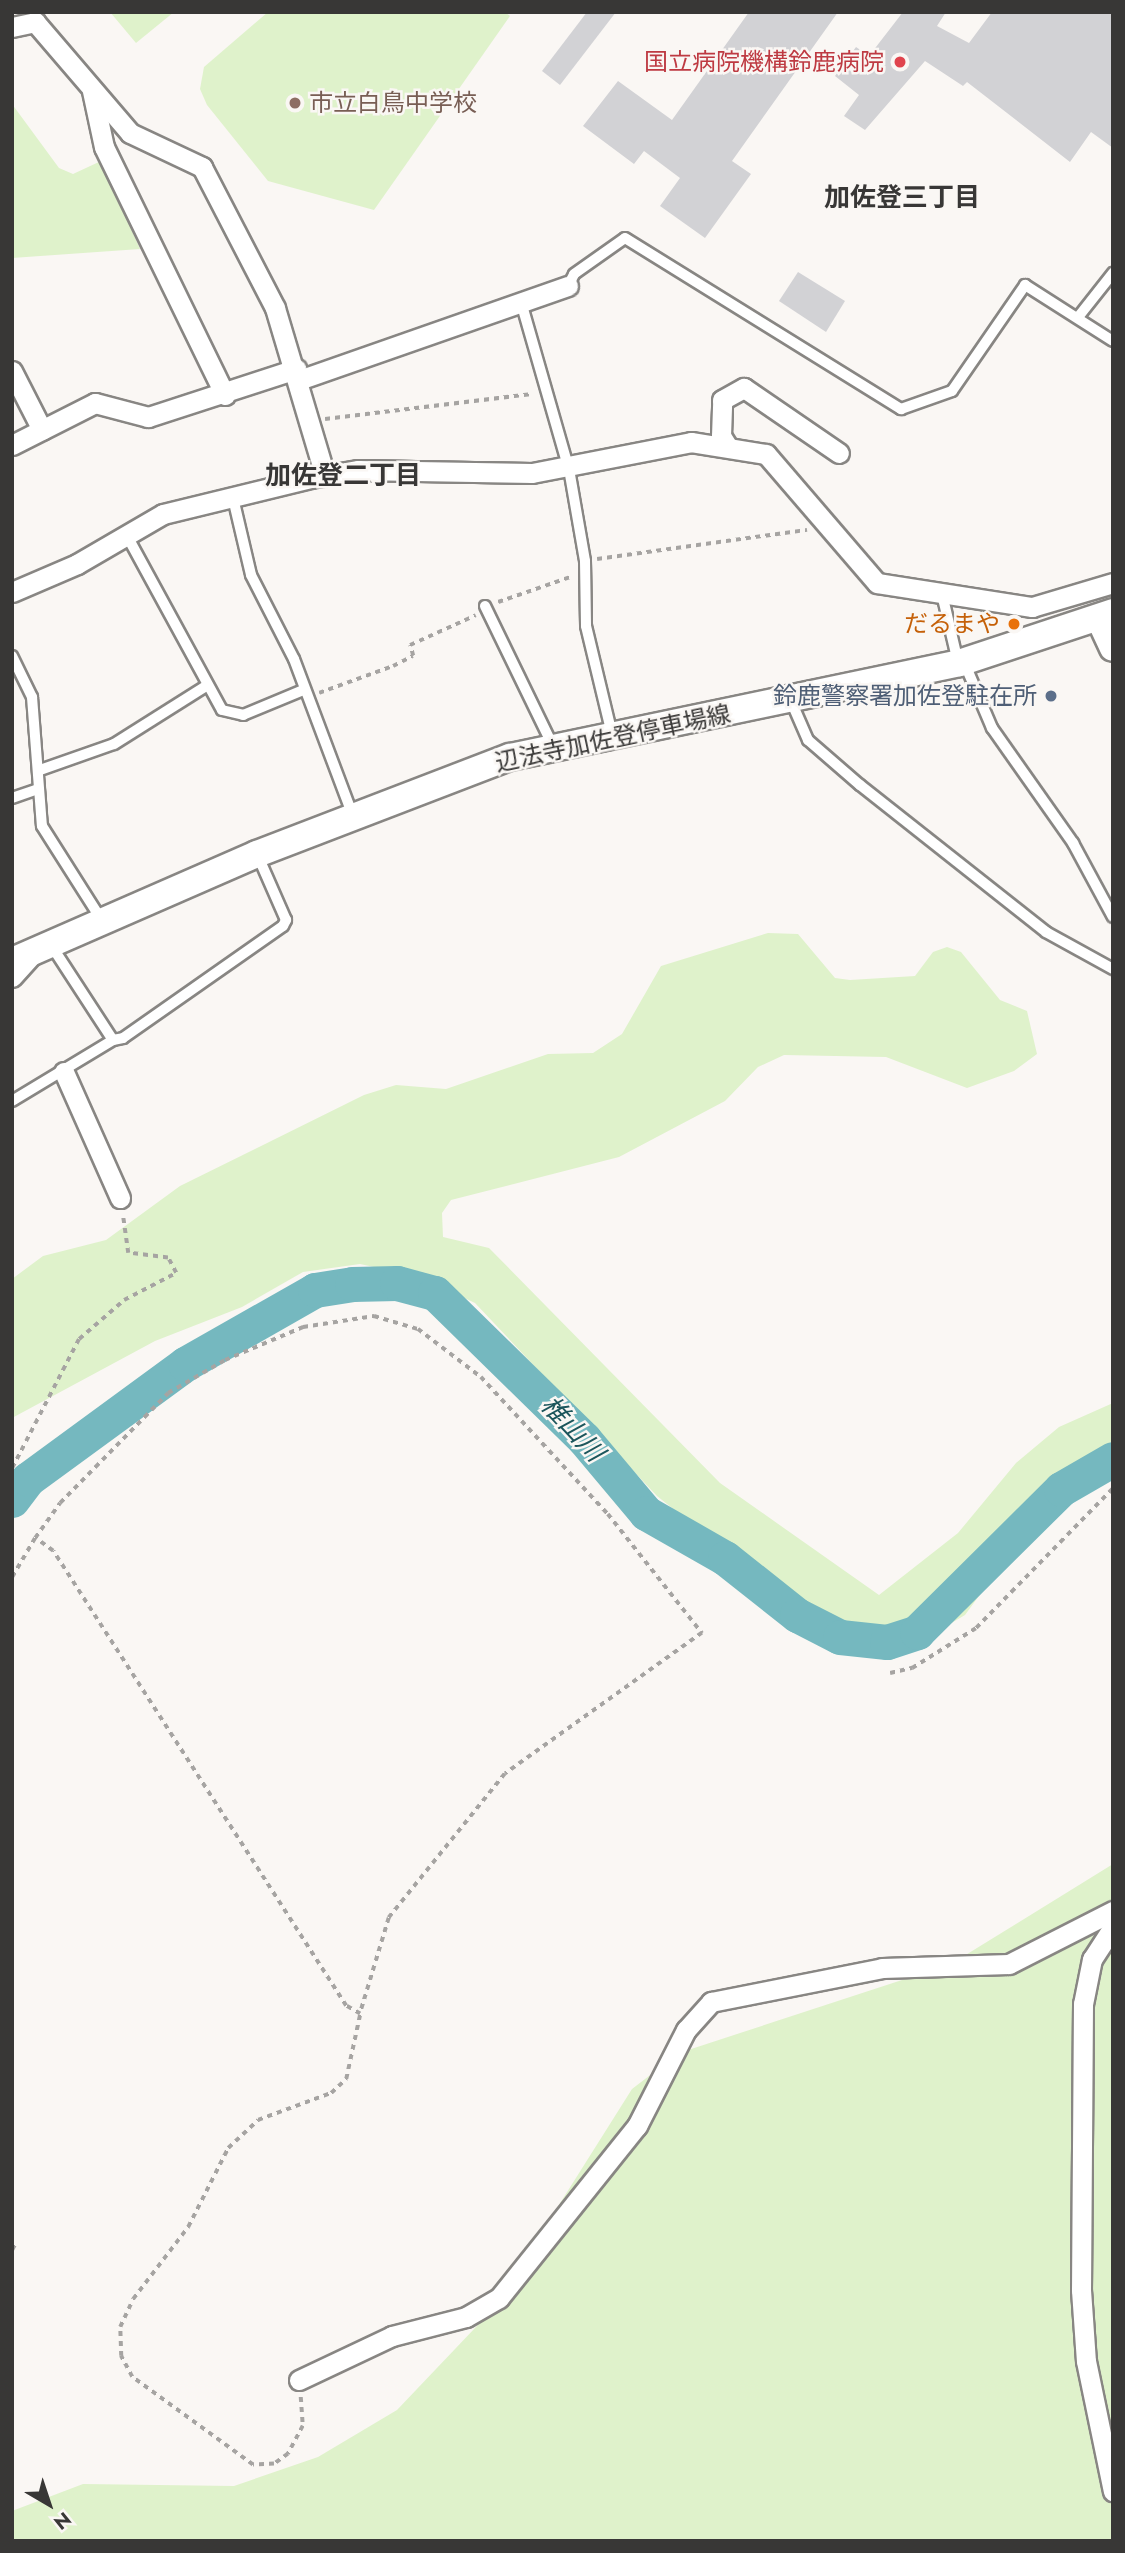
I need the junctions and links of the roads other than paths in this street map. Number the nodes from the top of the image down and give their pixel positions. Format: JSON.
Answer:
{"nodes":[{"id":1,"x":12,"y":27,"type":"edge"},
{"id":2,"x":92,"y":91,"type":"junction"},
{"id":3,"x":1113,"y":274,"type":"edge"},
{"id":4,"x":568,"y":286,"type":"joint"},
{"id":5,"x":521,"y":302,"type":"junction"},
{"id":6,"x":1079,"y":316,"type":"junction"},
{"id":7,"x":1113,"y":341,"type":"edge"},
{"id":8,"x":12,"y":371,"type":"edge"},
{"id":9,"x":297,"y":375,"type":"junction"},
{"id":10,"x":225,"y":395,"type":"junction"},
{"id":11,"x":42,"y":430,"type":"junction"},
{"id":12,"x":12,"y":446,"type":"edge"},
{"id":13,"x":728,"y":447,"type":"junction"},
{"id":14,"x":839,"y":453,"type":"dead end"},
{"id":15,"x":569,"y":469,"type":"junction"},
{"id":16,"x":325,"y":476,"type":"junction"},
{"id":17,"x":233,"y":498,"type":"junction"},
{"id":18,"x":126,"y":534,"type":"junction"},
{"id":19,"x":1113,"y":583,"type":"edge"},
{"id":20,"x":12,"y":592,"type":"edge"},
{"id":21,"x":942,"y":594,"type":"junction"},
{"id":22,"x":486,"y":608,"type":"road end"},
{"id":23,"x":1106,"y":615,"type":"edge"},
{"id":24,"x":1113,"y":648,"type":"edge"},
{"id":25,"x":12,"y":656,"type":"edge"},
{"id":26,"x":961,"y":663,"type":"junction"},
{"id":27,"x":206,"y":686,"type":"junction"},
{"id":28,"x":305,"y":694,"type":"junction"},
{"id":29,"x":791,"y":701,"type":"junction"},
{"id":30,"x":612,"y":735,"type":"junction"},
{"id":31,"x":554,"y":746,"type":"junction"},
{"id":32,"x":40,"y":770,"type":"junction"},
{"id":33,"x":38,"y":789,"type":"junction"},
{"id":34,"x":12,"y":797,"type":"edge"},
{"id":35,"x":353,"y":816,"type":"junction"},
{"id":36,"x":257,"y":854,"type":"junction"},
{"id":37,"x":1113,"y":918,"type":"edge"},
{"id":38,"x":102,"y":919,"type":"junction"},
{"id":39,"x":32,"y":951,"type":"edge"},
{"id":40,"x":1113,"y":969,"type":"edge"},
{"id":41,"x":12,"y":977,"type":"edge"},
{"id":42,"x":113,"y":1040,"type":"junction"},
{"id":43,"x":64,"y":1072,"type":"junction"},
{"id":44,"x":12,"y":1101,"type":"edge"},
{"id":45,"x":120,"y":1198,"type":"road end"},
{"id":46,"x":1113,"y":1912,"type":"edge"},
{"id":47,"x":1113,"y":1927,"type":"edge"},
{"id":48,"x":299,"y":2379,"type":"road end"},
{"id":49,"x":1113,"y":2491,"type":"edge"}],
"edges":[{"from":1,"to":2,"type":"street"},
{"from":2,"to":9,"type":"street"},
{"from":2,"to":10,"type":"street"},
{"from":3,"to":6,"type":"lane"},
{"from":4,"to":5,"type":"street"},
{"from":4,"to":6,"type":"lane"},
{"from":5,"to":9,"type":"street"},
{"from":5,"to":15,"type":"lane"},
{"from":6,"to":7,"type":"lane"},
{"from":8,"to":11,"type":"street"},
{"from":9,"to":10,"type":"street"},
{"from":9,"to":16,"type":"street"},
{"from":10,"to":11,"type":"street"},
{"from":11,"to":12,"type":"street"},
{"from":13,"to":14,"type":"street"},
{"from":13,"to":15,"type":"street"},
{"from":13,"to":21,"type":"street"},
{"from":15,"to":16,"type":"street"},
{"from":15,"to":30,"type":"lane"},
{"from":16,"to":17,"type":"street"},
{"from":17,"to":18,"type":"street"},
{"from":17,"to":28,"type":"lane"},
{"from":18,"to":20,"type":"street"},
{"from":18,"to":27,"type":"lane"},
{"from":19,"to":21,"type":"street"},
{"from":21,"to":26,"type":"lane"},
{"from":22,"to":31,"type":"lane"},
{"from":23,"to":24,"type":"main road"},
{"from":23,"to":26,"type":"main road","name":"辺法寺加佐登停車場線"},
{"from":25,"to":32,"type":"lane"},
{"from":26,"to":29,"type":"main road","name":"辺法寺加佐登停車場線"},
{"from":26,"to":37,"type":"lane"},
{"from":27,"to":28,"type":"lane"},
{"from":27,"to":32,"type":"lane"},
{"from":28,"to":35,"type":"lane"},
{"from":29,"to":30,"type":"main road","name":"辺法寺加佐登停車場線"},
{"from":29,"to":40,"type":"lane"},
{"from":30,"to":31,"type":"main road","name":"辺法寺加佐登停車場線"},
{"from":31,"to":35,"type":"main road","name":"辺法寺加佐登停車場線"},
{"from":32,"to":33,"type":"lane"},
{"from":33,"to":34,"type":"lane"},
{"from":33,"to":38,"type":"lane"},
{"from":35,"to":36,"type":"main road","name":"辺法寺加佐登停車場線"},
{"from":36,"to":38,"type":"main road","name":"辺法寺加佐登停車場線"},
{"from":36,"to":42,"type":"lane"},
{"from":38,"to":39,"type":"main road","name":"辺法寺加佐登停車場線"},
{"from":39,"to":41,"type":"street"},
{"from":39,"to":42,"type":"lane"},
{"from":42,"to":43,"type":"lane"},
{"from":43,"to":44,"type":"lane"},
{"from":43,"to":45,"type":"street"},
{"from":46,"to":48,"type":"street"},
{"from":47,"to":49,"type":"street"}]}
